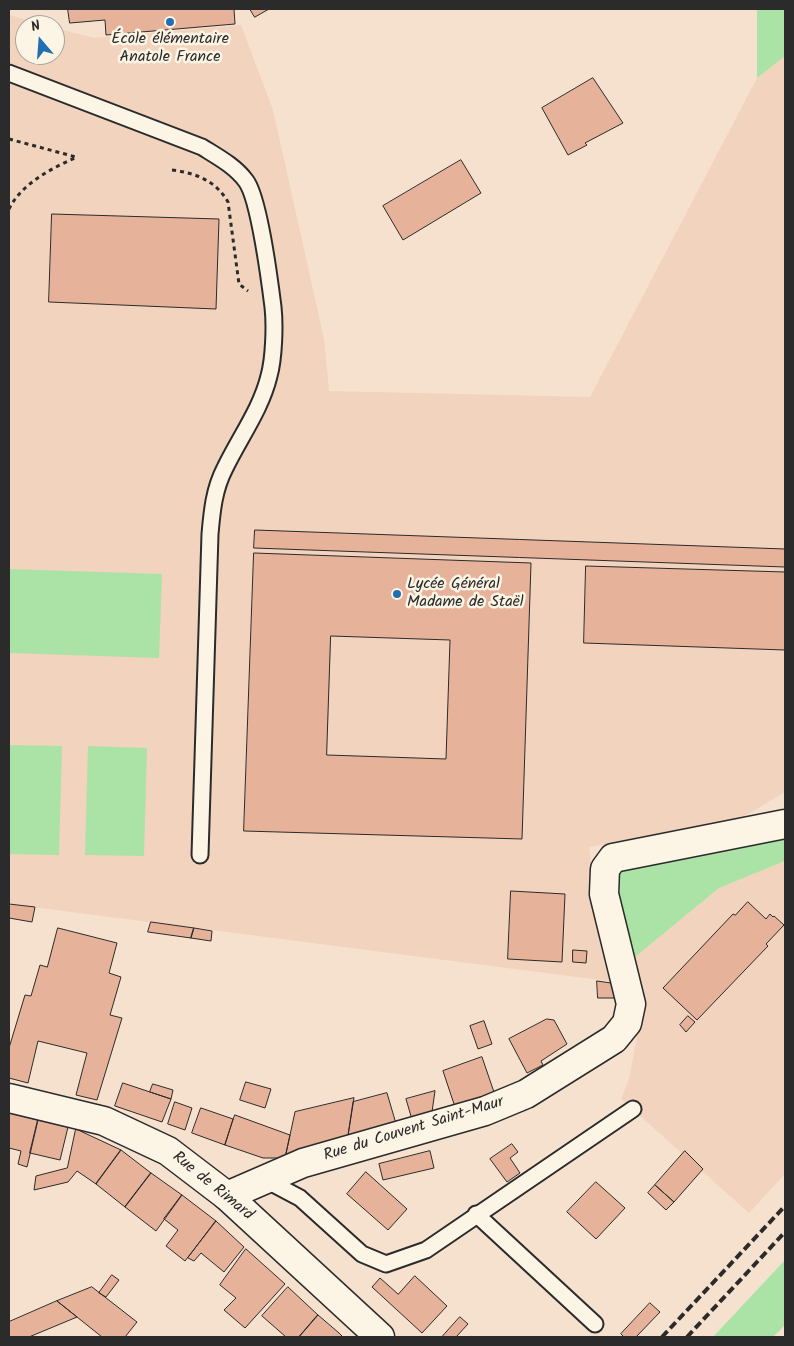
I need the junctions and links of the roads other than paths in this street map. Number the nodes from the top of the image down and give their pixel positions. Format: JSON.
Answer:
{"nodes":[{"id":1,"x":9,"y":73,"type":"edge"},
{"id":2,"x":785,"y":824,"type":"edge"},
{"id":3,"x":200,"y":854,"type":"dead end"},
{"id":4,"x":9,"y":1098,"type":"edge"},
{"id":5,"x":633,"y":1109,"type":"dead end"},
{"id":6,"x":266,"y":1180,"type":"junction"},
{"id":7,"x":227,"y":1196,"type":"junction"},
{"id":8,"x":476,"y":1214,"type":"junction"},
{"id":9,"x":595,"y":1324,"type":"dead end"},
{"id":10,"x":380,"y":1337,"type":"edge"}],
"edges":[{"from":1,"to":3,"type":"lane"},
{"from":2,"to":6,"type":"street","name":"Rue du Couvent Saint-Maur"},
{"from":4,"to":7,"type":"street","name":"Rue de Rimard"},
{"from":5,"to":8,"type":"lane"},
{"from":6,"to":7,"type":"street","name":"Rue du Couvent Saint-Maur"},
{"from":6,"to":8,"type":"lane"},
{"from":7,"to":10,"type":"street","name":"Rue de Rimard"},
{"from":8,"to":9,"type":"lane"}]}
